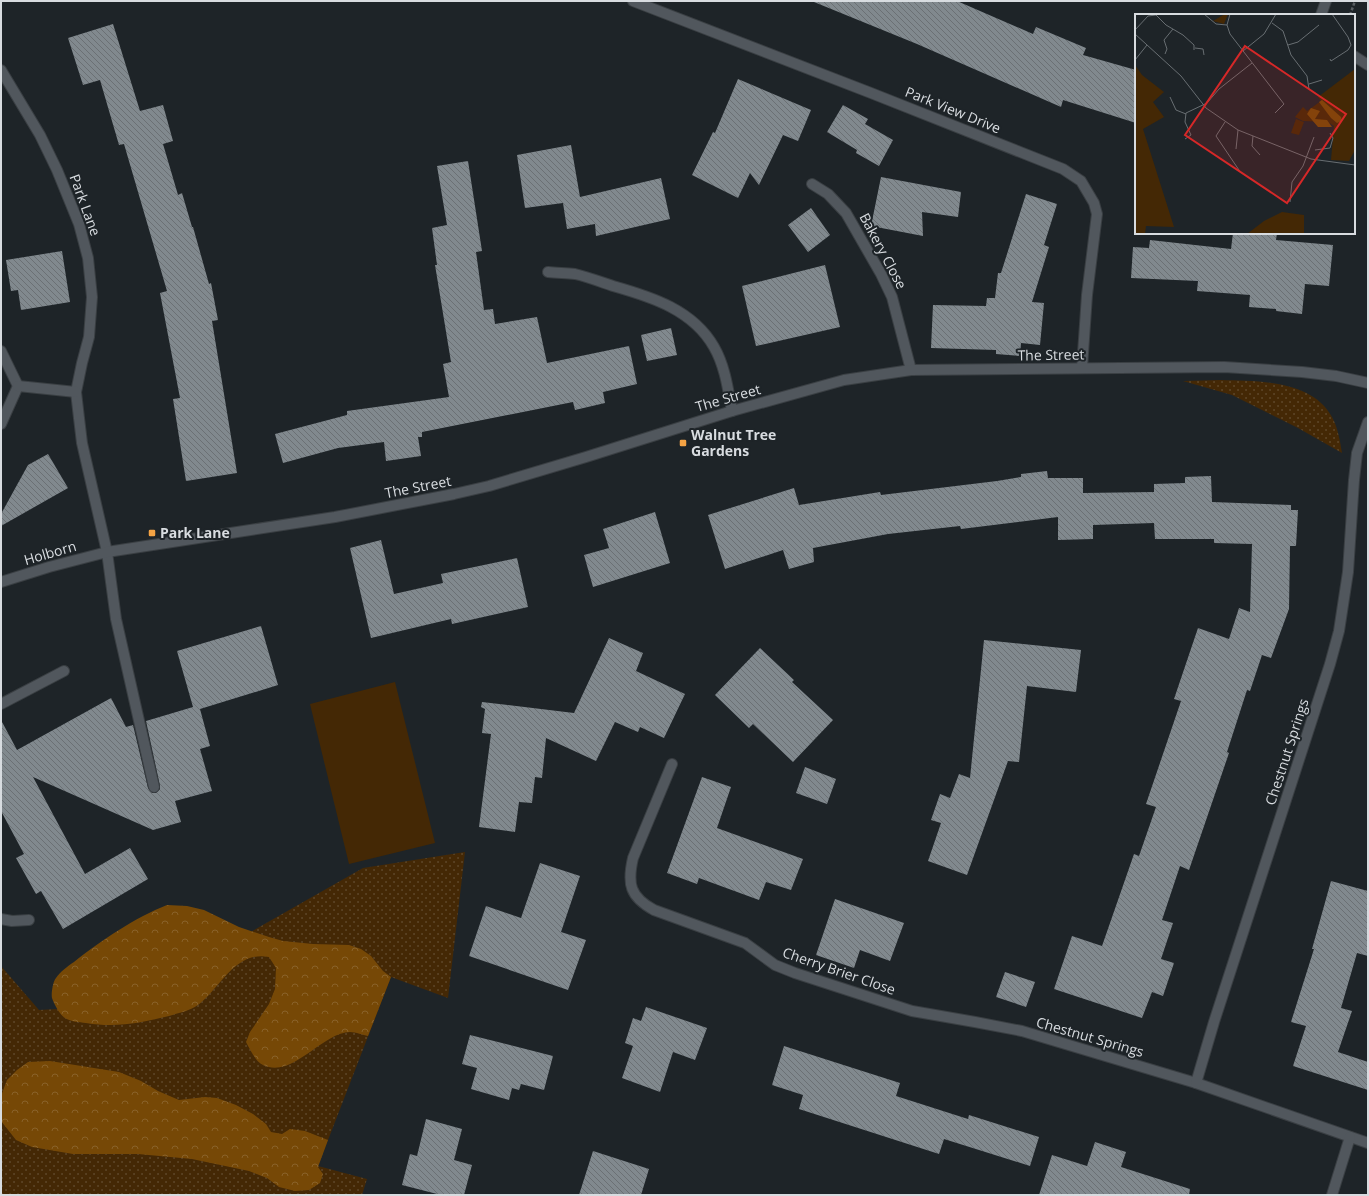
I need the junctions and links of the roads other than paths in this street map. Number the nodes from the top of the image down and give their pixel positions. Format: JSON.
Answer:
{"nodes":[{"id":1,"x":633,"y":1,"type":"edge"},
{"id":2,"x":1326,"y":1,"type":"edge"},
{"id":3,"x":1321,"y":14,"type":"edge"},
{"id":4,"x":1355,"y":57,"type":"edge"},
{"id":5,"x":1368,"y":65,"type":"edge"},
{"id":6,"x":1,"y":70,"type":"edge"},
{"id":7,"x":812,"y":184,"type":"dead end"},
{"id":8,"x":548,"y":272,"type":"dead end"},
{"id":9,"x":1,"y":351,"type":"edge"},
{"id":10,"x":1082,"y":368,"type":"junction"},
{"id":11,"x":911,"y":370,"type":"junction"},
{"id":12,"x":1368,"y":383,"type":"edge"},
{"id":13,"x":18,"y":386,"type":"junction"},
{"id":14,"x":76,"y":392,"type":"junction"},
{"id":15,"x":732,"y":411,"type":"junction"},
{"id":16,"x":1368,"y":422,"type":"edge"},
{"id":17,"x":1,"y":424,"type":"edge"},
{"id":18,"x":107,"y":552,"type":"junction"},
{"id":19,"x":1,"y":582,"type":"edge"},
{"id":20,"x":64,"y":670,"type":"dead end"},
{"id":21,"x":1,"y":704,"type":"edge"},
{"id":22,"x":672,"y":764,"type":"dead end"},
{"id":23,"x":154,"y":787,"type":"dead end"},
{"id":24,"x":1,"y":920,"type":"edge"},
{"id":25,"x":29,"y":920,"type":"dead end"},
{"id":26,"x":975,"y":1022,"type":"joint"},
{"id":27,"x":1196,"y":1083,"type":"junction"},
{"id":28,"x":1350,"y":1137,"type":"junction"},
{"id":29,"x":1368,"y":1143,"type":"edge"},
{"id":30,"x":1332,"y":1195,"type":"edge"}],
"edges":[{"from":1,"to":10,"type":"street","name":"Park View Drive"},
{"from":2,"to":3,"type":"street"},
{"from":4,"to":5,"type":"street"},
{"from":6,"to":14,"type":"street","name":"Park Lane"},
{"from":7,"to":11,"type":"street","name":"Bakery Close"},
{"from":8,"to":15,"type":"street"},
{"from":9,"to":13,"type":"street"},
{"from":10,"to":11,"type":"street","name":"The Street"},
{"from":10,"to":12,"type":"street","name":"The Street"},
{"from":11,"to":15,"type":"street","name":"The Street"},
{"from":13,"to":14,"type":"street"},
{"from":13,"to":17,"type":"street"},
{"from":14,"to":18,"type":"street","name":"Park Lane"},
{"from":15,"to":18,"type":"street","name":"The Street"},
{"from":16,"to":27,"type":"street","name":"Chestnut Springs"},
{"from":18,"to":19,"type":"street","name":"Holborn"},
{"from":18,"to":23,"type":"street","name":"Park Lane"},
{"from":20,"to":21,"type":"street"},
{"from":22,"to":26,"type":"street","name":"Cherry Brier Close"},
{"from":24,"to":25,"type":"street"},
{"from":26,"to":27,"type":"street","name":"Chestnut Springs"},
{"from":27,"to":28,"type":"street","name":"Chestnut Springs"},
{"from":28,"to":29,"type":"street","name":"Chestnut Springs"},
{"from":28,"to":30,"type":"street"}]}
